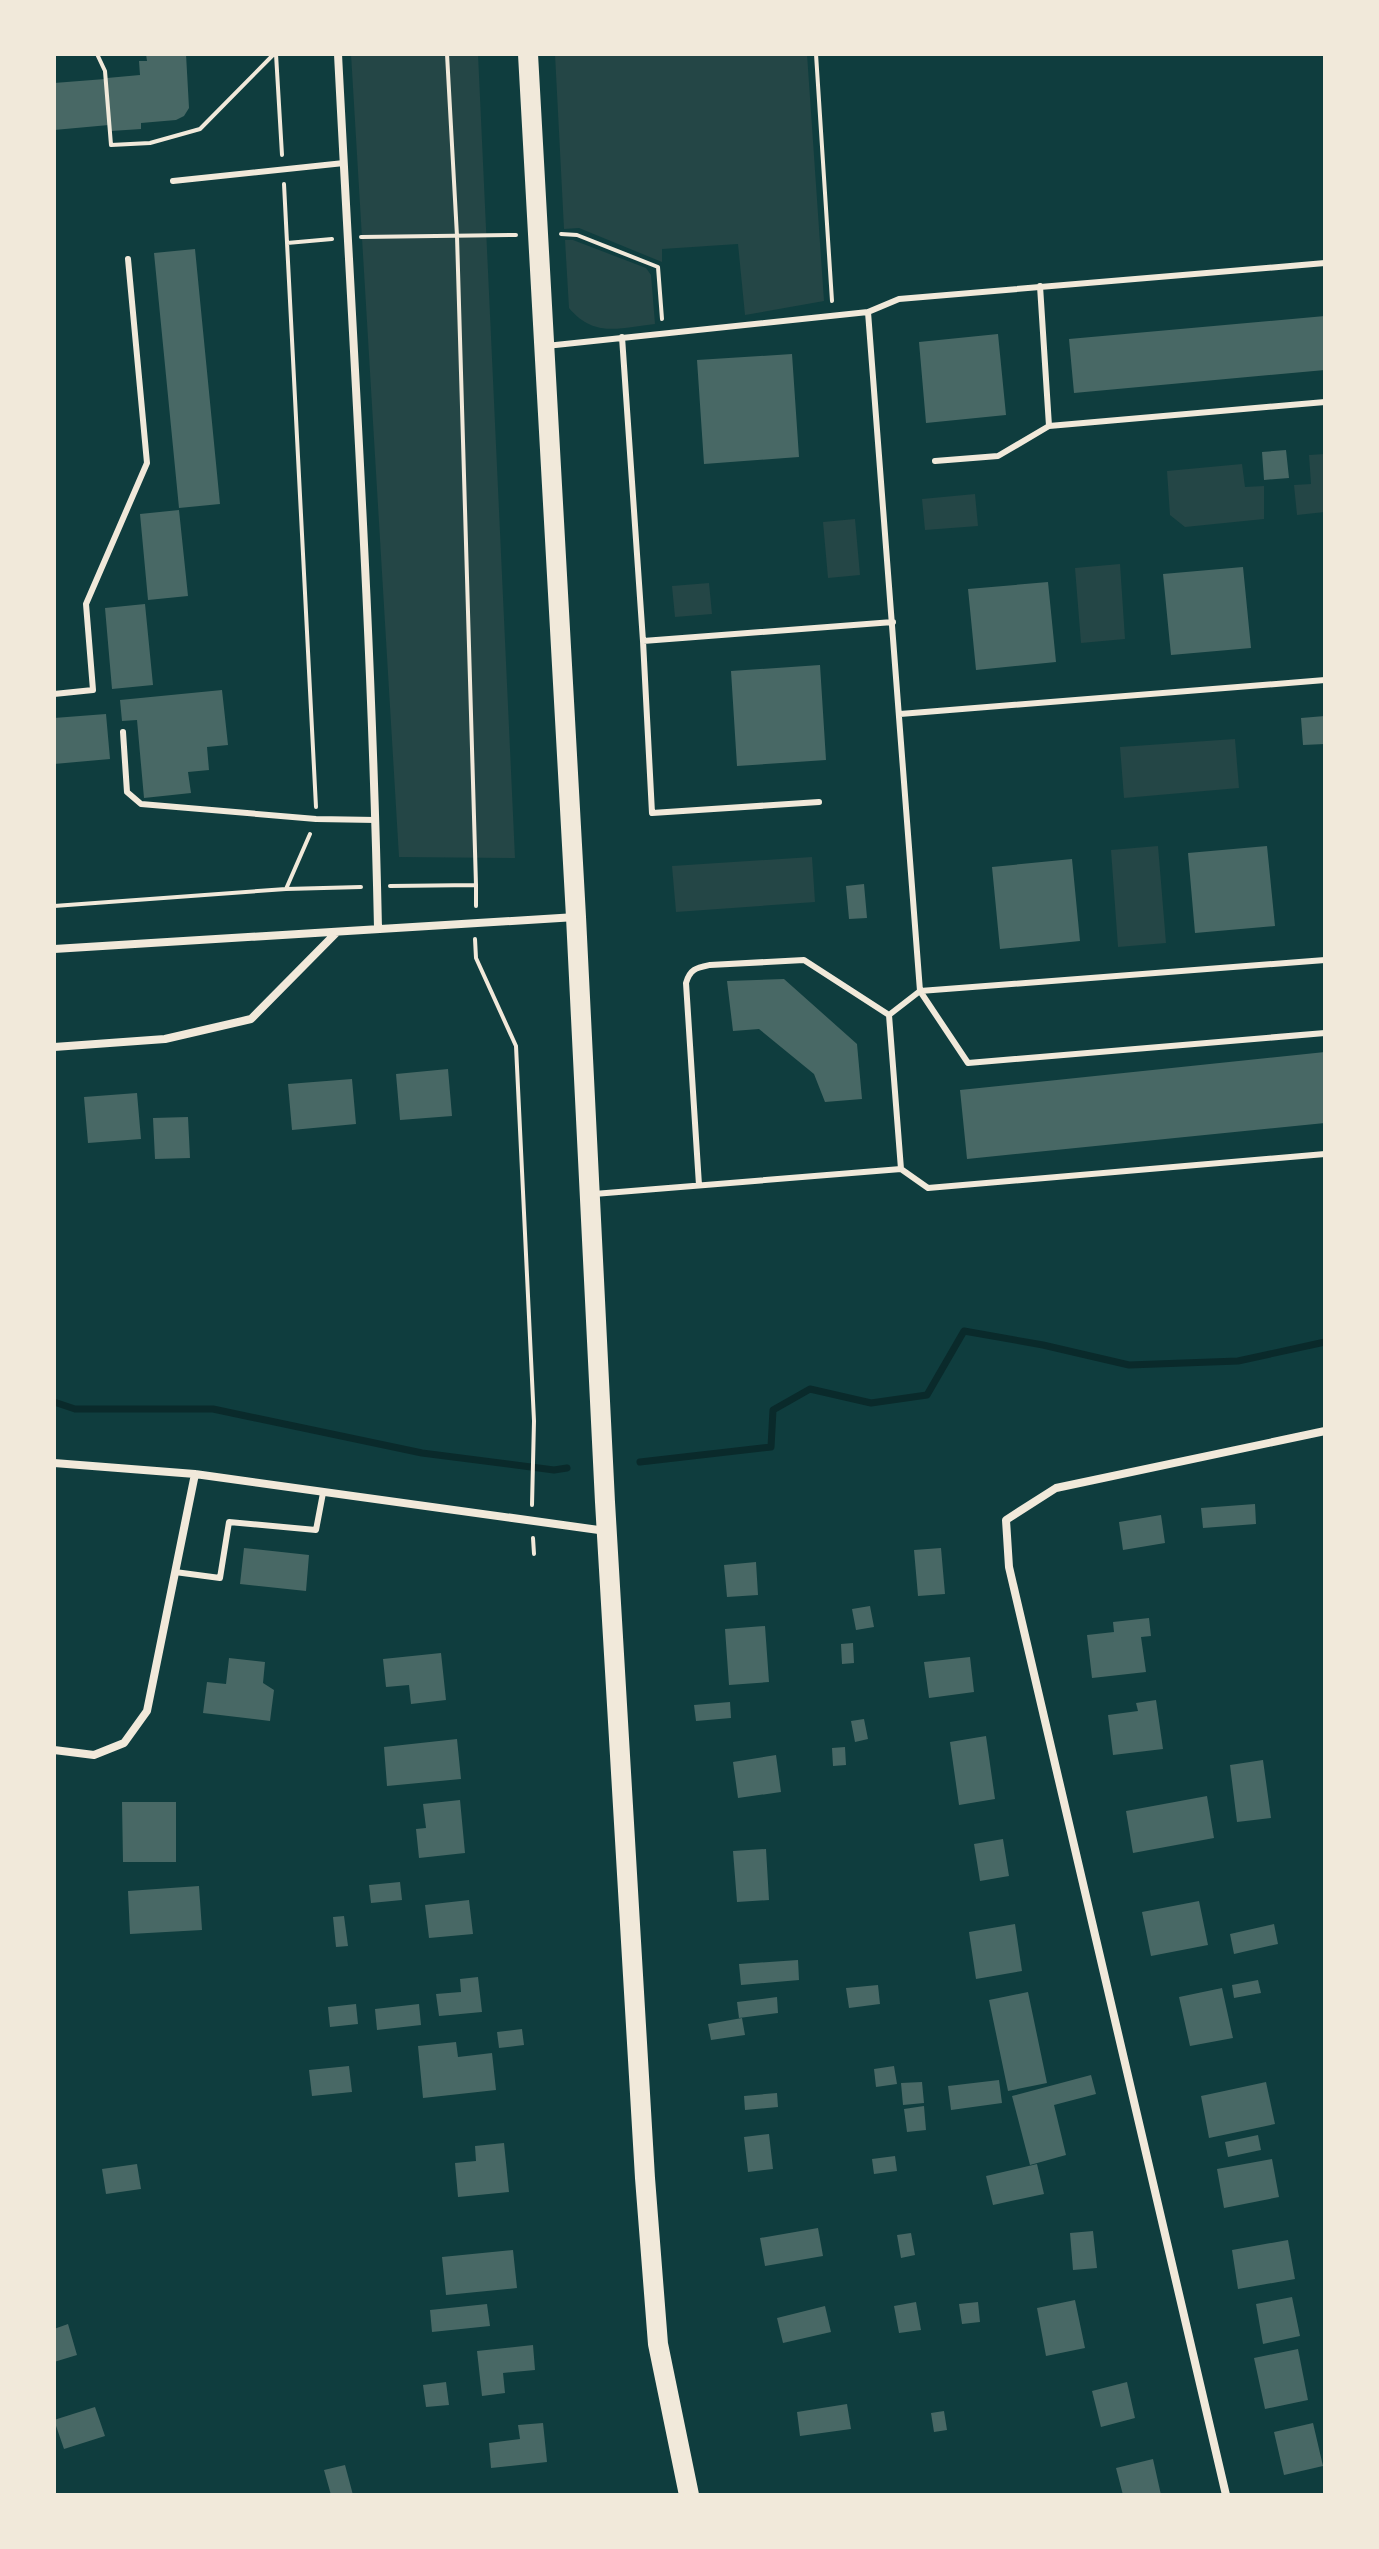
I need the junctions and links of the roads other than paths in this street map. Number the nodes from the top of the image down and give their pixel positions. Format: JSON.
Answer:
{"nodes":[{"id":1,"x":338,"y":54,"type":"edge"},
{"id":2,"x":528,"y":54,"type":"edge"},
{"id":3,"x":344,"y":163,"type":"junction"},
{"id":4,"x":173,"y":181,"type":"dead end"},
{"id":5,"x":128,"y":259,"type":"dead end"},
{"id":6,"x":1325,"y":263,"type":"edge"},
{"id":7,"x":1040,"y":286,"type":"junction"},
{"id":8,"x":868,"y":312,"type":"junction"},
{"id":9,"x":622,"y":337,"type":"junction"},
{"id":10,"x":542,"y":346,"type":"junction"},
{"id":11,"x":1325,"y":402,"type":"edge"},
{"id":12,"x":1049,"y":426,"type":"junction"},
{"id":13,"x":935,"y":461,"type":"dead end"},
{"id":14,"x":893,"y":622,"type":"junction"},
{"id":15,"x":643,"y":641,"type":"junction"},
{"id":16,"x":1325,"y":680,"type":"edge"},
{"id":17,"x":54,"y":694,"type":"edge"},
{"id":18,"x":900,"y":714,"type":"junction"},
{"id":19,"x":123,"y":732,"type":"dead end"},
{"id":20,"x":819,"y":802,"type":"dead end"},
{"id":21,"x":376,"y":820,"type":"junction"},
{"id":22,"x":576,"y":917,"type":"junction"},
{"id":23,"x":378,"y":928,"type":"junction"},
{"id":24,"x":337,"y":931,"type":"junction"},
{"id":25,"x":54,"y":949,"type":"edge"},
{"id":26,"x":1325,"y":960,"type":"edge"},
{"id":27,"x":920,"y":991,"type":"junction"},
{"id":28,"x":889,"y":1015,"type":"junction"},
{"id":29,"x":1325,"y":1033,"type":"edge"},
{"id":30,"x":54,"y":1047,"type":"edge"},
{"id":31,"x":1325,"y":1154,"type":"edge"},
{"id":32,"x":901,"y":1169,"type":"junction"},
{"id":33,"x":699,"y":1185,"type":"junction"},
{"id":34,"x":590,"y":1194,"type":"junction"},
{"id":35,"x":1325,"y":1431,"type":"edge"},
{"id":36,"x":54,"y":1463,"type":"edge"},
{"id":37,"x":195,"y":1474,"type":"junction"},
{"id":38,"x":323,"y":1493,"type":"junction"},
{"id":39,"x":607,"y":1531,"type":"junction"},
{"id":40,"x":175,"y":1572,"type":"junction"},
{"id":41,"x":54,"y":1750,"type":"edge"},
{"id":42,"x":689,"y":2495,"type":"edge"},
{"id":43,"x":1226,"y":2495,"type":"edge"}],
"edges":[{"from":1,"to":3,"type":"street"},
{"from":2,"to":10,"type":"main road"},
{"from":3,"to":4,"type":"lane"},
{"from":3,"to":21,"type":"street"},
{"from":5,"to":17,"type":"lane"},
{"from":6,"to":7,"type":"lane"},
{"from":7,"to":8,"type":"lane"},
{"from":7,"to":12,"type":"lane"},
{"from":8,"to":9,"type":"lane"},
{"from":8,"to":14,"type":"lane"},
{"from":9,"to":10,"type":"lane"},
{"from":9,"to":15,"type":"lane"},
{"from":10,"to":22,"type":"main road"},
{"from":11,"to":12,"type":"lane"},
{"from":12,"to":13,"type":"lane"},
{"from":14,"to":15,"type":"lane"},
{"from":14,"to":18,"type":"lane"},
{"from":15,"to":20,"type":"lane"},
{"from":16,"to":18,"type":"lane"},
{"from":18,"to":27,"type":"lane"},
{"from":19,"to":21,"type":"lane"},
{"from":21,"to":23,"type":"street"},
{"from":22,"to":23,"type":"street"},
{"from":22,"to":34,"type":"main road"},
{"from":23,"to":24,"type":"street"},
{"from":24,"to":25,"type":"street"},
{"from":24,"to":30,"type":"street"},
{"from":26,"to":27,"type":"lane"},
{"from":27,"to":28,"type":"lane"},
{"from":27,"to":29,"type":"lane"},
{"from":28,"to":32,"type":"lane"},
{"from":28,"to":33,"type":"lane"},
{"from":31,"to":32,"type":"lane"},
{"from":32,"to":33,"type":"lane"},
{"from":33,"to":34,"type":"lane"},
{"from":34,"to":39,"type":"main road"},
{"from":35,"to":43,"type":"street"},
{"from":36,"to":37,"type":"street"},
{"from":37,"to":38,"type":"street"},
{"from":37,"to":40,"type":"street"},
{"from":38,"to":39,"type":"street"},
{"from":38,"to":40,"type":"lane"},
{"from":39,"to":42,"type":"main road"},
{"from":40,"to":41,"type":"street"}]}
